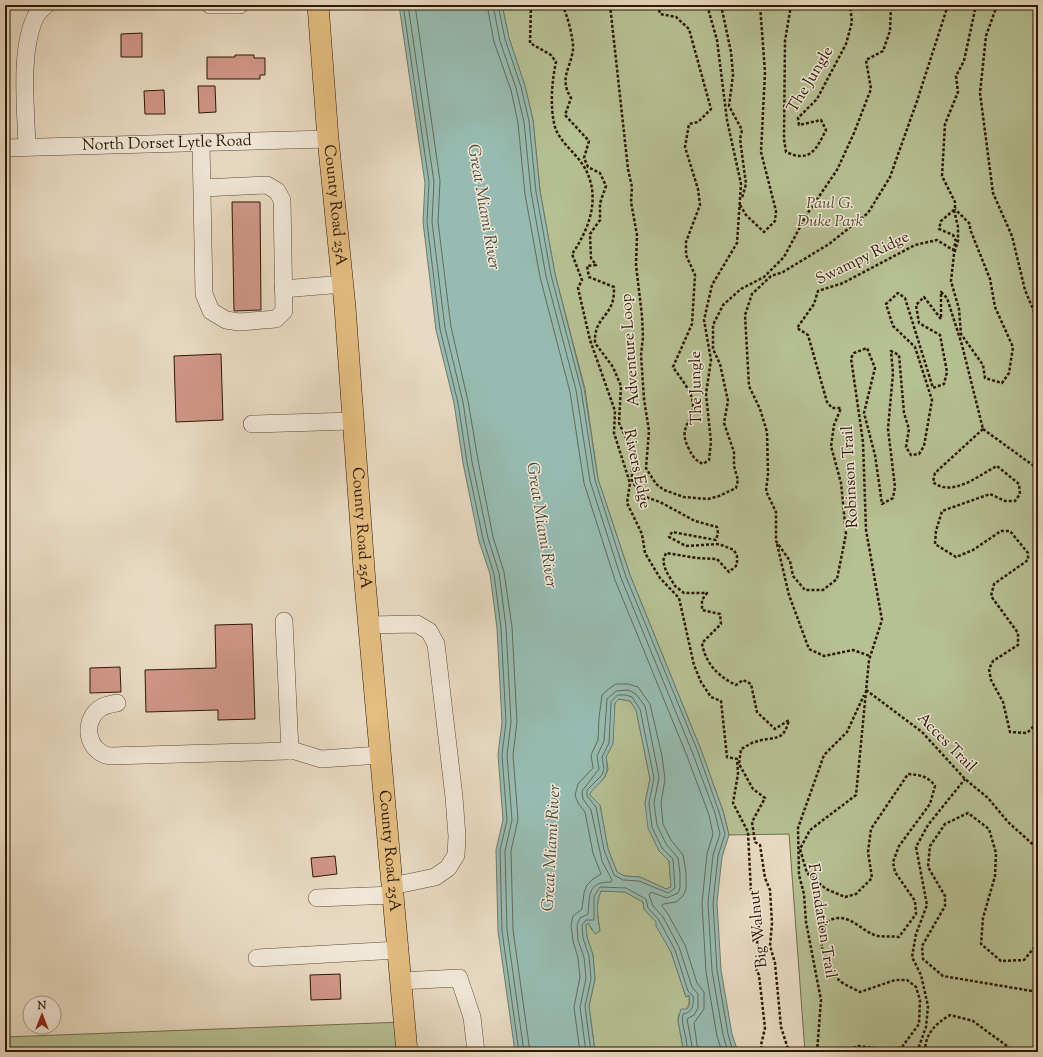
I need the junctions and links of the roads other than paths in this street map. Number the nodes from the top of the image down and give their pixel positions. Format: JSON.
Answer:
{"nodes":[{"id":1,"x":46,"y":5,"type":"edge"},
{"id":2,"x":210,"y":5,"type":"edge"},
{"id":3,"x":240,"y":5,"type":"edge"},
{"id":4,"x":318,"y":5,"type":"edge"},
{"id":5,"x":328,"y":139,"type":"junction"},
{"id":6,"x":201,"y":143,"type":"junction"},
{"id":7,"x":27,"y":147,"type":"junction"},
{"id":8,"x":5,"y":148,"type":"edge"},
{"id":9,"x":202,"y":188,"type":"junction"},
{"id":10,"x":343,"y":284,"type":"junction"},
{"id":11,"x":283,"y":288,"type":"junction"},
{"id":12,"x":353,"y":421,"type":"junction"},
{"id":13,"x":252,"y":424,"type":"dead end"},
{"id":14,"x":284,"y":621,"type":"dead end"},
{"id":15,"x":369,"y":625,"type":"junction"},
{"id":16,"x":117,"y":703,"type":"dead end"},
{"id":17,"x":290,"y":751,"type":"junction"},
{"id":18,"x":380,"y":754,"type":"junction"},
{"id":19,"x":392,"y":891,"type":"junction"},
{"id":20,"x":317,"y":898,"type":"dead end"},
{"id":21,"x":398,"y":950,"type":"junction"},
{"id":22,"x":257,"y":958,"type":"dead end"},
{"id":23,"x":400,"y":981,"type":"junction"},
{"id":24,"x":407,"y":1052,"type":"edge"},
{"id":25,"x":476,"y":1052,"type":"edge"}],
"edges":[{"from":1,"to":7,"type":"street"},
{"from":2,"to":3,"type":"street"},
{"from":4,"to":5,"type":"main road","name":"County Road 25A"},
{"from":5,"to":6,"type":"street","name":"North Dorset Lytle Road"},
{"from":5,"to":10,"type":"main road","name":"County Road 25A"},
{"from":6,"to":7,"type":"street","name":"North Dorset Lytle Road"},
{"from":6,"to":9,"type":"street"},
{"from":7,"to":8,"type":"street","name":"North Dorset Lytle Road"},
{"from":9,"to":11,"type":"street"},
{"from":9,"to":11,"type":"street"},
{"from":10,"to":11,"type":"street"},
{"from":10,"to":12,"type":"main road","name":"County Road 25A"},
{"from":12,"to":13,"type":"street"},
{"from":12,"to":15,"type":"main road","name":"County Road 25A"},
{"from":14,"to":17,"type":"street"},
{"from":15,"to":18,"type":"main road","name":"County Road 25A"},
{"from":15,"to":19,"type":"street"},
{"from":16,"to":17,"type":"street"},
{"from":17,"to":18,"type":"street"},
{"from":18,"to":19,"type":"main road","name":"County Road 25A"},
{"from":19,"to":20,"type":"street"},
{"from":19,"to":21,"type":"main road","name":"County Road 25A"},
{"from":21,"to":22,"type":"street"},
{"from":21,"to":23,"type":"main road","name":"County Road 25A"},
{"from":23,"to":24,"type":"main road","name":"County Road 25A"},
{"from":23,"to":25,"type":"street"}]}
